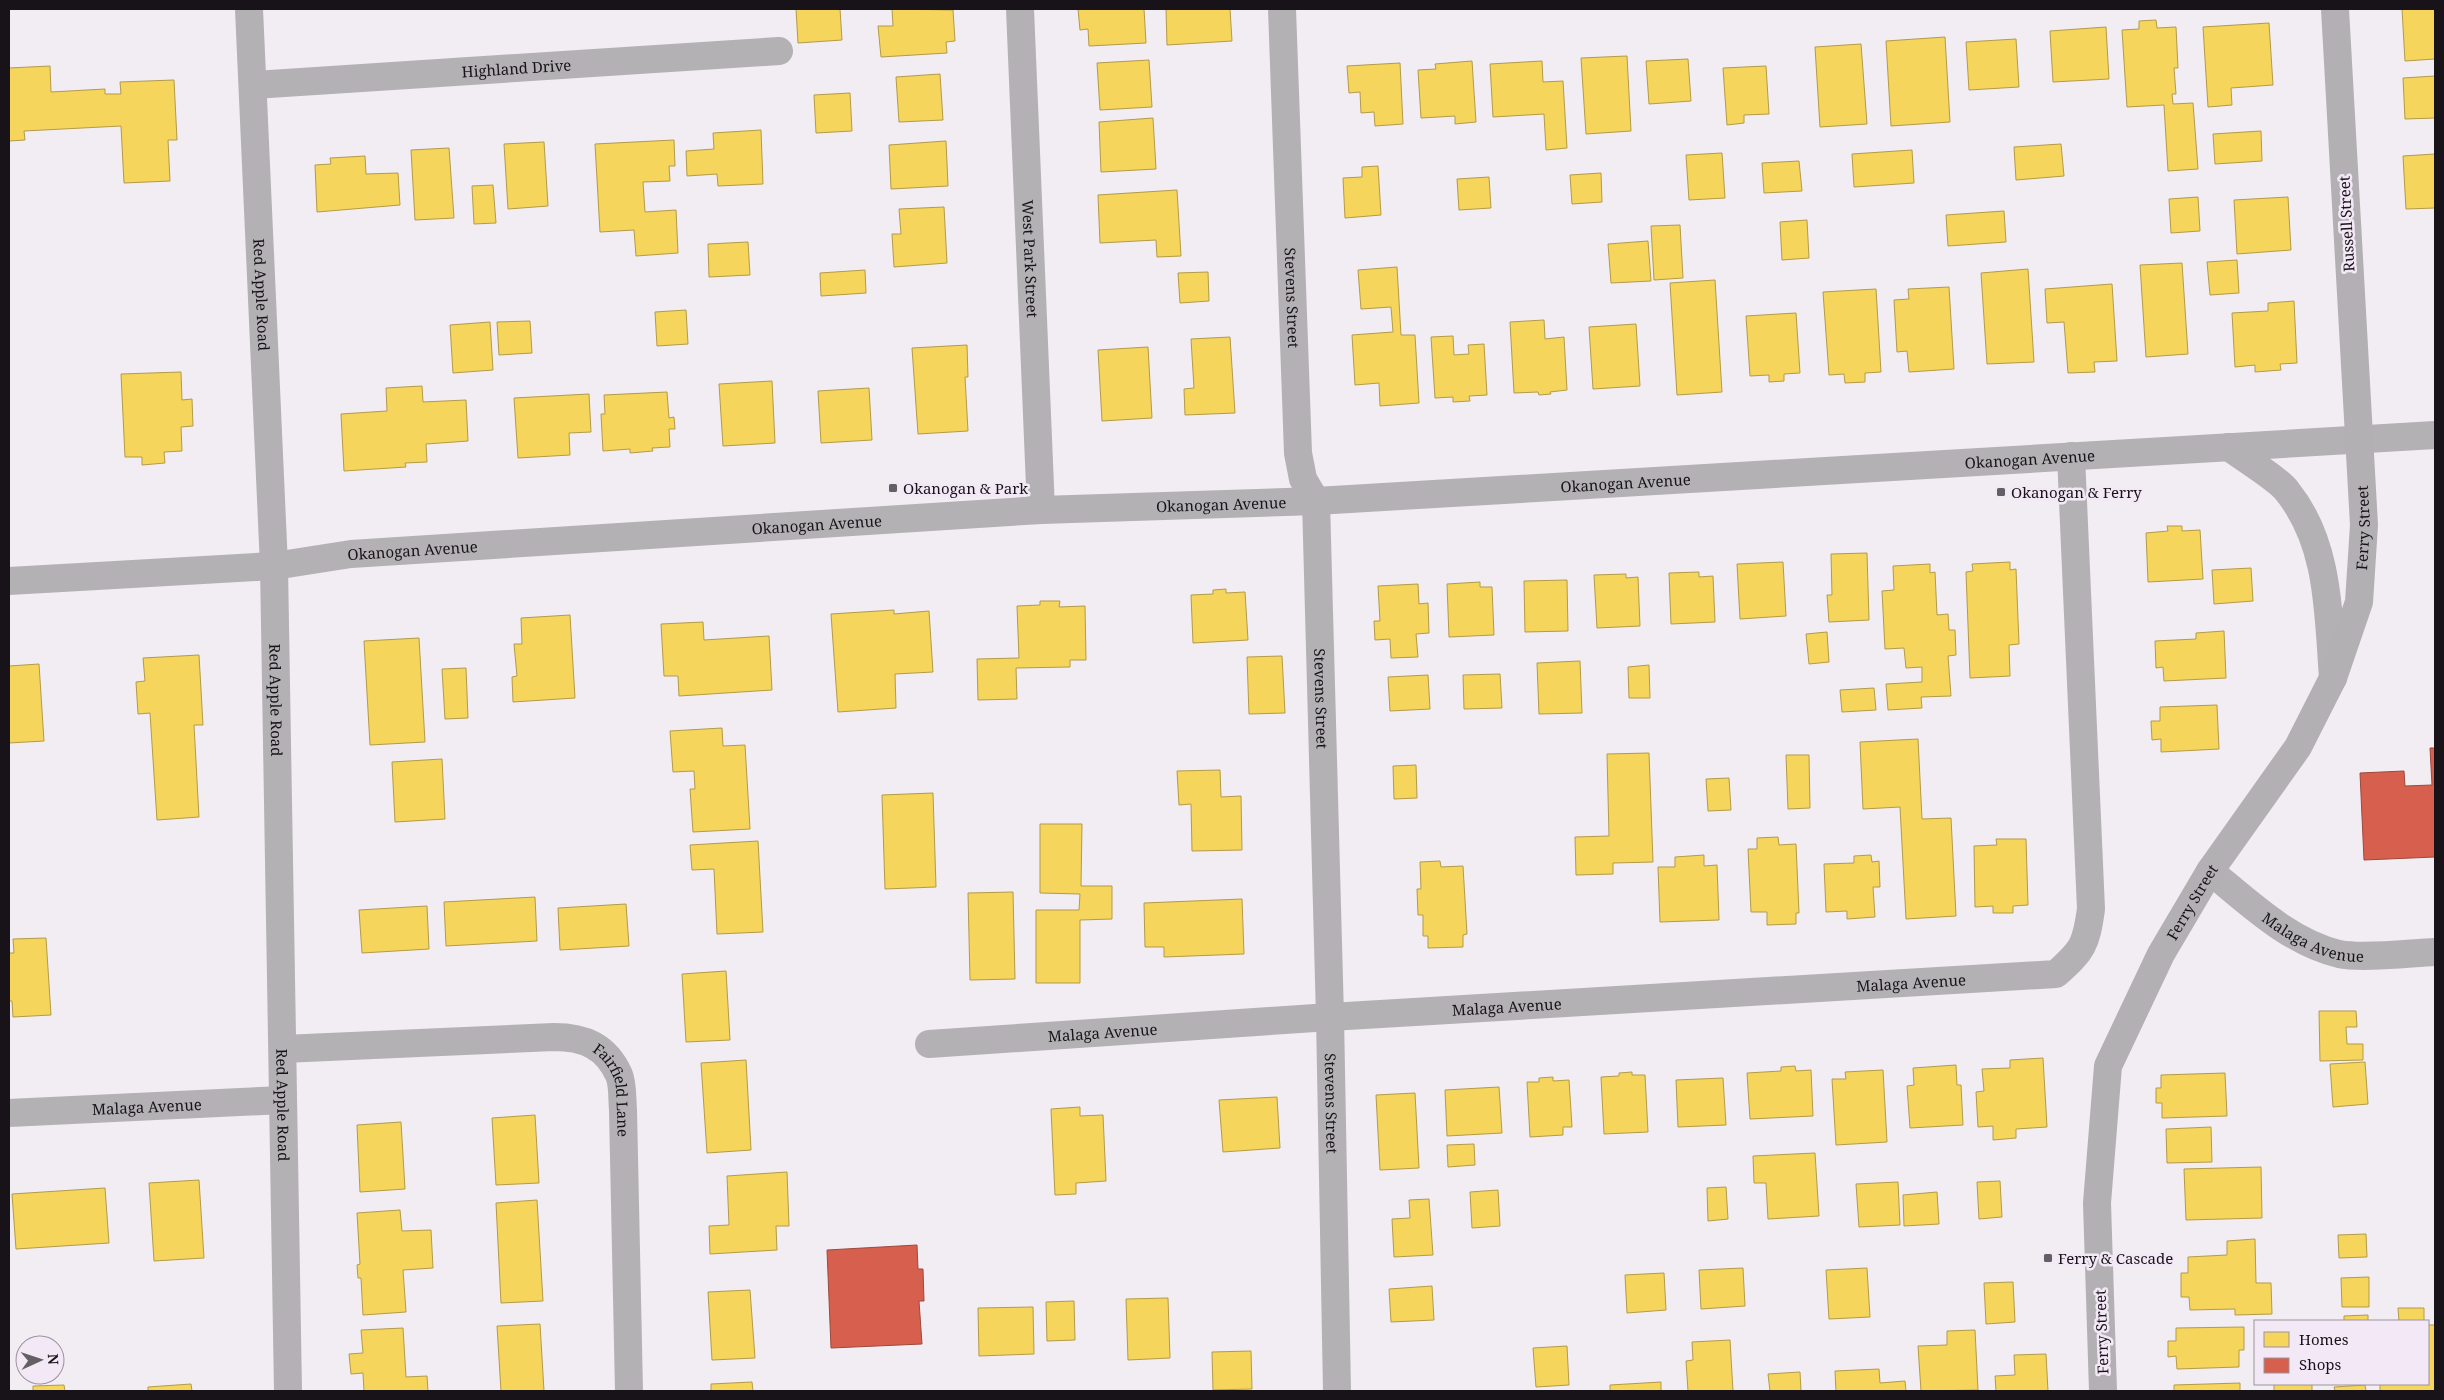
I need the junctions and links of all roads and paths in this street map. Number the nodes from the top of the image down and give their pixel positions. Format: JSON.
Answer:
{"nodes":[{"id":1,"x":249,"y":9,"type":"edge"},
{"id":2,"x":1020,"y":9,"type":"edge"},
{"id":3,"x":1282,"y":9,"type":"edge"},
{"id":4,"x":2334,"y":9,"type":"edge"},
{"id":5,"x":779,"y":51,"type":"dead end"},
{"id":6,"x":253,"y":85,"type":"junction"},
{"id":7,"x":2435,"y":435,"type":"edge"},
{"id":8,"x":2359,"y":439,"type":"junction"},
{"id":9,"x":2229,"y":447,"type":"junction"},
{"id":10,"x":2071,"y":456,"type":"junction"},
{"id":11,"x":1316,"y":501,"type":"junction"},
{"id":12,"x":1041,"y":510,"type":"junction"},
{"id":13,"x":274,"y":566,"type":"junction"},
{"id":14,"x":9,"y":581,"type":"edge"},
{"id":15,"x":2333,"y":678,"type":"junction"},
{"id":16,"x":2210,"y":870,"type":"junction"},
{"id":17,"x":2435,"y":952,"type":"edge"},
{"id":18,"x":1330,"y":1017,"type":"junction"},
{"id":19,"x":929,"y":1044,"type":"dead end"},
{"id":20,"x":282,"y":1048,"type":"junction"},
{"id":21,"x":284,"y":1100,"type":"junction"},
{"id":22,"x":9,"y":1113,"type":"edge"},
{"id":23,"x":288,"y":1391,"type":"edge"},
{"id":24,"x":629,"y":1391,"type":"edge"},
{"id":25,"x":1337,"y":1391,"type":"edge"},
{"id":26,"x":2103,"y":1391,"type":"edge"}],
"edges":[{"from":1,"to":6,"type":"street","name":"Red Apple Road"},
{"from":2,"to":12,"type":"street","name":"West Park Street"},
{"from":3,"to":11,"type":"street","name":"Stevens Street"},
{"from":4,"to":8,"type":"main road","name":"Russell Street"},
{"from":5,"to":6,"type":"street","name":"Highland Drive"},
{"from":6,"to":13,"type":"street","name":"Red Apple Road"},
{"from":7,"to":8,"type":"street","name":"Okanogan Avenue"},
{"from":8,"to":9,"type":"street","name":"Okanogan Avenue"},
{"from":8,"to":15,"type":"main road","name":"Ferry Street"},
{"from":9,"to":10,"type":"street","name":"Okanogan Avenue"},
{"from":9,"to":15,"type":"street"},
{"from":10,"to":11,"type":"street","name":"Okanogan Avenue"},
{"from":10,"to":18,"type":"street","name":"Malaga Avenue"},
{"from":11,"to":12,"type":"street","name":"Okanogan Avenue"},
{"from":11,"to":18,"type":"street","name":"Stevens Street"},
{"from":12,"to":13,"type":"street","name":"Okanogan Avenue"},
{"from":13,"to":14,"type":"street","name":"Okanogan Avenue"},
{"from":13,"to":20,"type":"street","name":"Red Apple Road"},
{"from":15,"to":16,"type":"main road","name":"Ferry Street"},
{"from":16,"to":17,"type":"street","name":"Malaga Avenue"},
{"from":16,"to":26,"type":"main road","name":"Ferry Street"},
{"from":18,"to":19,"type":"street","name":"Malaga Avenue"},
{"from":18,"to":25,"type":"street","name":"Stevens Street"},
{"from":20,"to":21,"type":"street","name":"Red Apple Road"},
{"from":20,"to":24,"type":"street","name":"Fairfield Lane"},
{"from":21,"to":22,"type":"street","name":"Malaga Avenue"},
{"from":21,"to":23,"type":"street","name":"Red Apple Road"}]}
